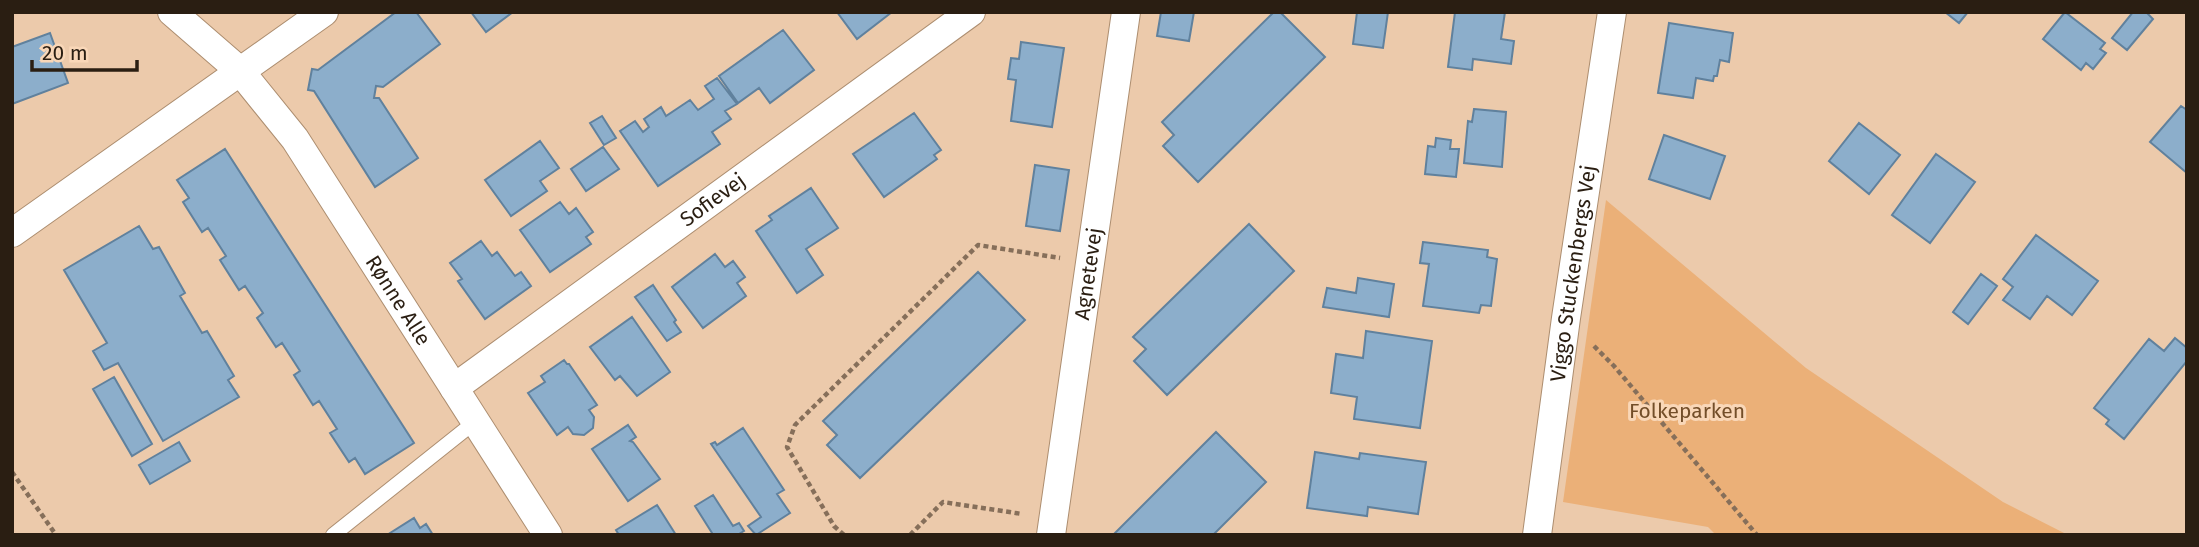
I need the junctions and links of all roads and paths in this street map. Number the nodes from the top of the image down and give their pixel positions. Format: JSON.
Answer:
{"nodes":[{"id":1,"x":172,"y":12,"type":"edge"},
{"id":2,"x":324,"y":12,"type":"edge"},
{"id":3,"x":971,"y":12,"type":"edge"},
{"id":4,"x":1126,"y":12,"type":"edge"},
{"id":5,"x":1612,"y":12,"type":"edge"},
{"id":6,"x":240,"y":71,"type":"junction"},
{"id":7,"x":12,"y":233,"type":"edge"},
{"id":8,"x":1091,"y":262,"type":"junction"},
{"id":9,"x":1566,"y":318,"type":"junction"},
{"id":10,"x":454,"y":388,"type":"junction"},
{"id":11,"x":476,"y":421,"type":"junction"},
{"id":12,"x":12,"y":472,"type":"edge"},
{"id":13,"x":1053,"y":527,"type":"edge"},
{"id":14,"x":56,"y":535,"type":"edge"},
{"id":15,"x":333,"y":535,"type":"edge"},
{"id":16,"x":548,"y":535,"type":"edge"},
{"id":17,"x":844,"y":535,"type":"edge"},
{"id":18,"x":910,"y":535,"type":"edge"},
{"id":19,"x":1537,"y":535,"type":"edge"},
{"id":20,"x":1757,"y":535,"type":"edge"}],
"edges":[{"from":1,"to":6,"type":"street","name":"Rønne Alle"},
{"from":2,"to":6,"type":"street"},
{"from":3,"to":10,"type":"street","name":"Sofievej"},
{"from":4,"to":8,"type":"street","name":"Agnetevej"},
{"from":5,"to":9,"type":"street","name":"Viggo Stuckenbergs Vej"},
{"from":6,"to":7,"type":"street"},
{"from":6,"to":10,"type":"street","name":"Rønne Alle"},
{"from":8,"to":13,"type":"street","name":"Agnetevej"},
{"from":8,"to":17,"type":"path"},
{"from":9,"to":19,"type":"street","name":"Viggo Stuckenbergs Vej"},
{"from":9,"to":20,"type":"path"},
{"from":10,"to":11,"type":"street","name":"Rønne Alle"},
{"from":11,"to":15,"type":"lane"},
{"from":11,"to":16,"type":"street","name":"Rønne Alle"},
{"from":12,"to":14,"type":"path"},
{"from":13,"to":18,"type":"path"}]}
